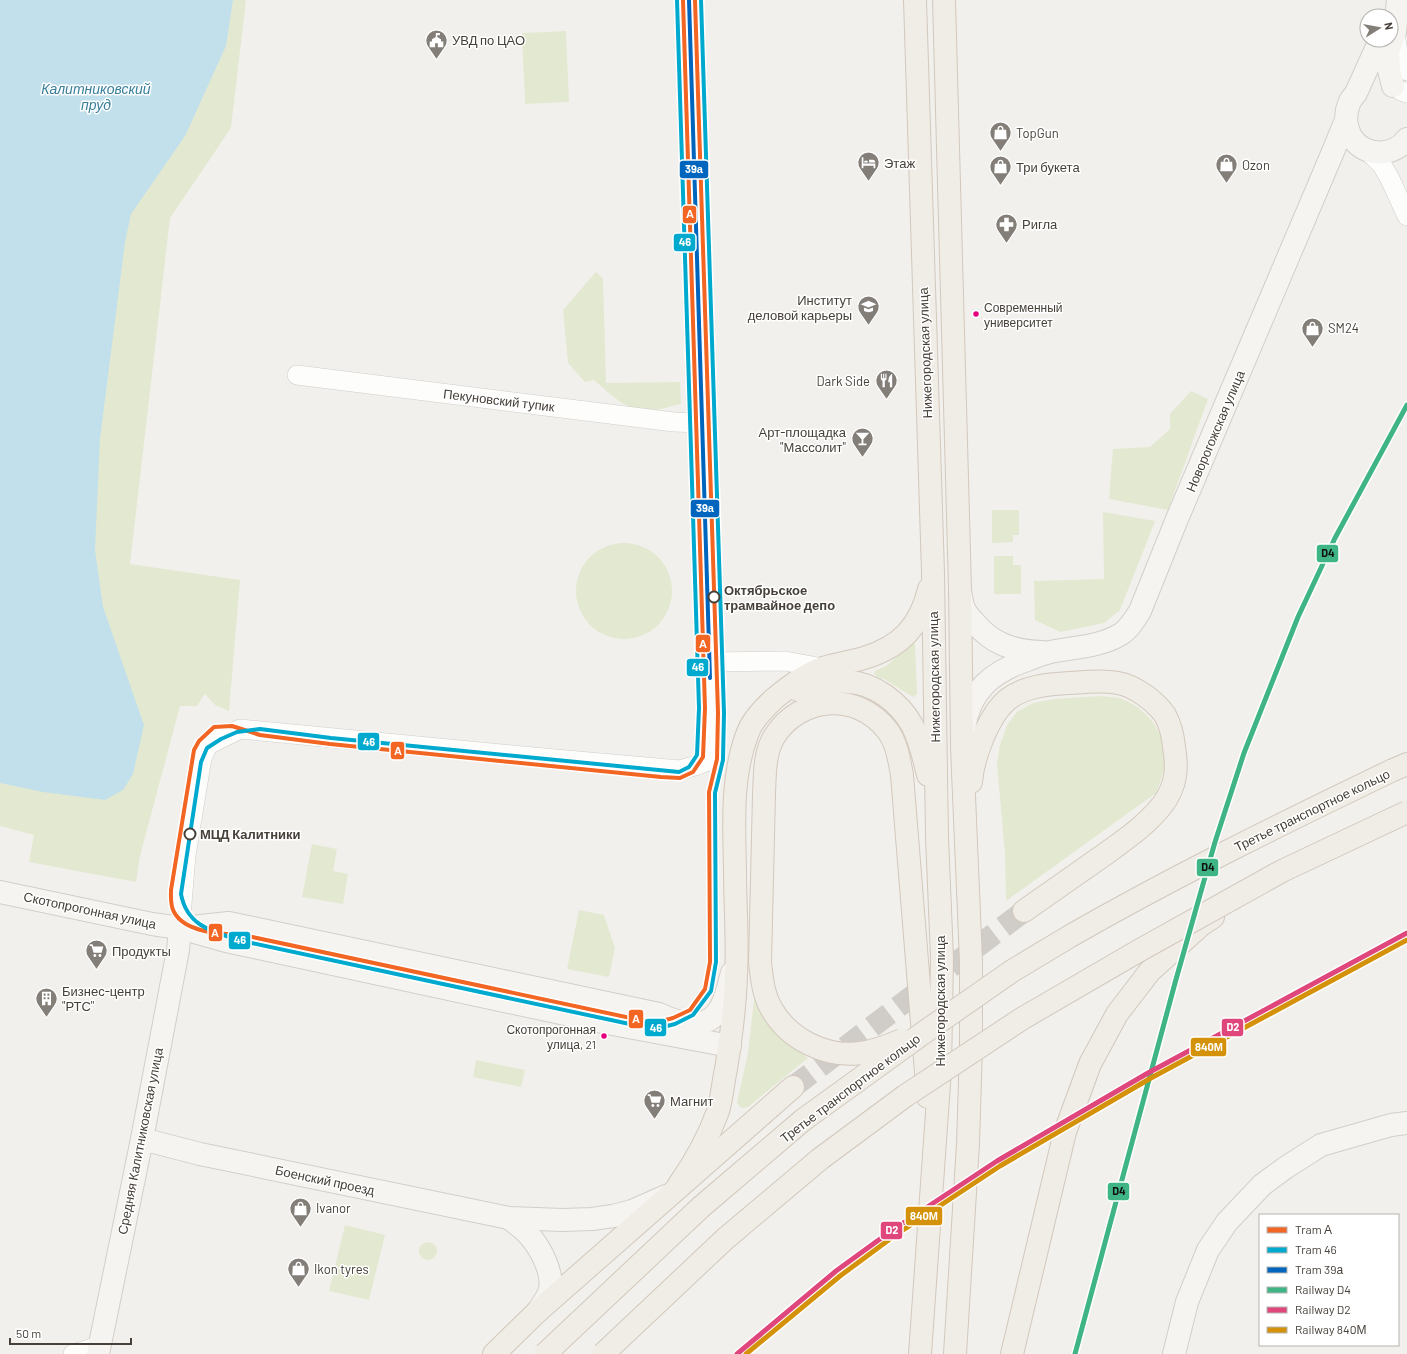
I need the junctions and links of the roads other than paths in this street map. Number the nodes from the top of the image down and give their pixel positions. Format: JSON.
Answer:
{"nodes":[{"id":1,"x":688,"y":0,"type":"edge"},
{"id":2,"x":914,"y":0,"type":"edge"},
{"id":3,"x":944,"y":0,"type":"edge"},
{"id":4,"x":1379,"y":48,"type":"edge"},
{"id":5,"x":1388,"y":48,"type":"edge"},
{"id":6,"x":1403,"y":88,"type":"edge"},
{"id":7,"x":1356,"y":93,"type":"junction"},
{"id":8,"x":1346,"y":120,"type":"junction"},
{"id":9,"x":1405,"y":141,"type":"edge"},
{"id":10,"x":1363,"y":148,"type":"junction"},
{"id":11,"x":1332,"y":154,"type":"junction"},
{"id":12,"x":1396,"y":193,"type":"junction"},
{"id":13,"x":1407,"y":216,"type":"edge"},
{"id":14,"x":297,"y":375,"type":"dead end"},
{"id":15,"x":702,"y":423,"type":"junction"},
{"id":16,"x":933,"y":573,"type":"junction"},
{"id":17,"x":960,"y":589,"type":"junction"},
{"id":18,"x":1049,"y":652,"type":"junction"},
{"id":19,"x":709,"y":662,"type":"junction"},
{"id":20,"x":823,"y":668,"type":"junction"},
{"id":21,"x":772,"y":700,"type":"junction"},
{"id":22,"x":962,"y":748,"type":"junction"},
{"id":23,"x":1407,"y":764,"type":"edge"},
{"id":24,"x":1407,"y":812,"type":"edge"},
{"id":25,"x":966,"y":829,"type":"junction"},
{"id":26,"x":937,"y":838,"type":"junction"},
{"id":27,"x":1282,"y":871,"type":"junction"},
{"id":28,"x":0,"y":892,"type":"edge"},
{"id":29,"x":1024,"y":912,"type":"tunnel mouth"},
{"id":30,"x":180,"y":928,"type":"junction"},
{"id":31,"x":736,"y":958,"type":"junction"},
{"id":32,"x":926,"y":1031,"type":"junction"},
{"id":33,"x":730,"y":1046,"type":"junction"},
{"id":34,"x":793,"y":1087,"type":"tunnel mouth"},
{"id":35,"x":1407,"y":1123,"type":"edge"},
{"id":36,"x":142,"y":1139,"type":"junction"},
{"id":37,"x":933,"y":1168,"type":"junction"},
{"id":38,"x":673,"y":1191,"type":"junction"},
{"id":39,"x":509,"y":1218,"type":"junction"},
{"id":40,"x":538,"y":1311,"type":"junction"},
{"id":41,"x":98,"y":1350,"type":"edge"},
{"id":42,"x":73,"y":1354,"type":"edge"},
{"id":43,"x":494,"y":1354,"type":"edge"},
{"id":44,"x":545,"y":1354,"type":"edge"},
{"id":45,"x":603,"y":1354,"type":"edge"},
{"id":46,"x":920,"y":1354,"type":"edge"},
{"id":47,"x":955,"y":1354,"type":"edge"},
{"id":48,"x":1012,"y":1354,"type":"edge"},
{"id":49,"x":1174,"y":1354,"type":"edge"}],
"edges":[{"from":1,"to":15,"type":"street"},
{"from":2,"to":16,"type":"main road","name":"Нижегородская улица"},
{"from":3,"to":17,"type":"main road","name":"Нижегородская улица"},
{"from":4,"to":7,"type":"street","name":"Новорогожская улица"},
{"from":5,"to":6,"type":"street"},
{"from":6,"to":7,"type":"street"},
{"from":7,"to":8,"type":"street","name":"Новорогожская улица"},
{"from":8,"to":10,"type":"street"},
{"from":8,"to":11,"type":"street","name":"Новорогожская улица"},
{"from":9,"to":10,"type":"street"},
{"from":9,"to":12,"type":"street"},
{"from":10,"to":11,"type":"street"},
{"from":10,"to":12,"type":"street"},
{"from":11,"to":18,"type":"street","name":"Новорогожская улица"},
{"from":12,"to":13,"type":"street"},
{"from":14,"to":15,"type":"street","name":"Пекуновский тупик"},
{"from":15,"to":19,"type":"street"},
{"from":16,"to":20,"type":"main road"},
{"from":16,"to":26,"type":"main road","name":"Нижегородская улица"},
{"from":17,"to":18,"type":"street"},
{"from":17,"to":22,"type":"main road","name":"Нижегородская улица"},
{"from":18,"to":22,"type":"street"},
{"from":19,"to":20,"type":"street"},
{"from":19,"to":30,"type":"street"},
{"from":20,"to":21,"type":"main road"},
{"from":21,"to":26,"type":"main road"},
{"from":21,"to":31,"type":"main road"},
{"from":22,"to":25,"type":"main road","name":"Нижегородская улица"},
{"from":23,"to":32,"type":"main road","name":"Третье транспортное кольцо","bridge":true},
{"from":24,"to":27,"type":"main road","bridge":true},
{"from":25,"to":29,"type":"main road"},
{"from":25,"to":47,"type":"main road","name":"Нижегородская улица"},
{"from":26,"to":37,"type":"main road","name":"Нижегородская улица"},
{"from":27,"to":45,"type":"main road","bridge":true},
{"from":27,"to":48,"type":"main road","bridge":true},
{"from":28,"to":30,"type":"street","name":"Скотопрогонная улица"},
{"from":30,"to":31,"type":"street","name":"Скотопрогонная улица"},
{"from":30,"to":33,"type":"street","name":"Скотопрогонная улица"},
{"from":30,"to":36,"type":"street","name":"Средняя Калитниковская улица"},
{"from":31,"to":33,"type":"main road"},
{"from":32,"to":37,"type":"main road","bridge":true},
{"from":32,"to":44,"type":"main road","name":"Третье транспортное кольцо","bridge":true},
{"from":33,"to":38,"type":"main road"},
{"from":34,"to":38,"type":"main road"},
{"from":35,"to":49,"type":"street"},
{"from":36,"to":39,"type":"street","name":"Боенский проезд"},
{"from":36,"to":41,"type":"street","name":"Средняя Калитниковская улица"},
{"from":37,"to":46,"type":"main road","name":"Нижегородская улица"},
{"from":38,"to":39,"type":"street","name":"Боенский проезд"},
{"from":38,"to":40,"type":"main road"},
{"from":39,"to":40,"type":"street"},
{"from":40,"to":43,"type":"main road"},
{"from":41,"to":42,"type":"street"}]}
